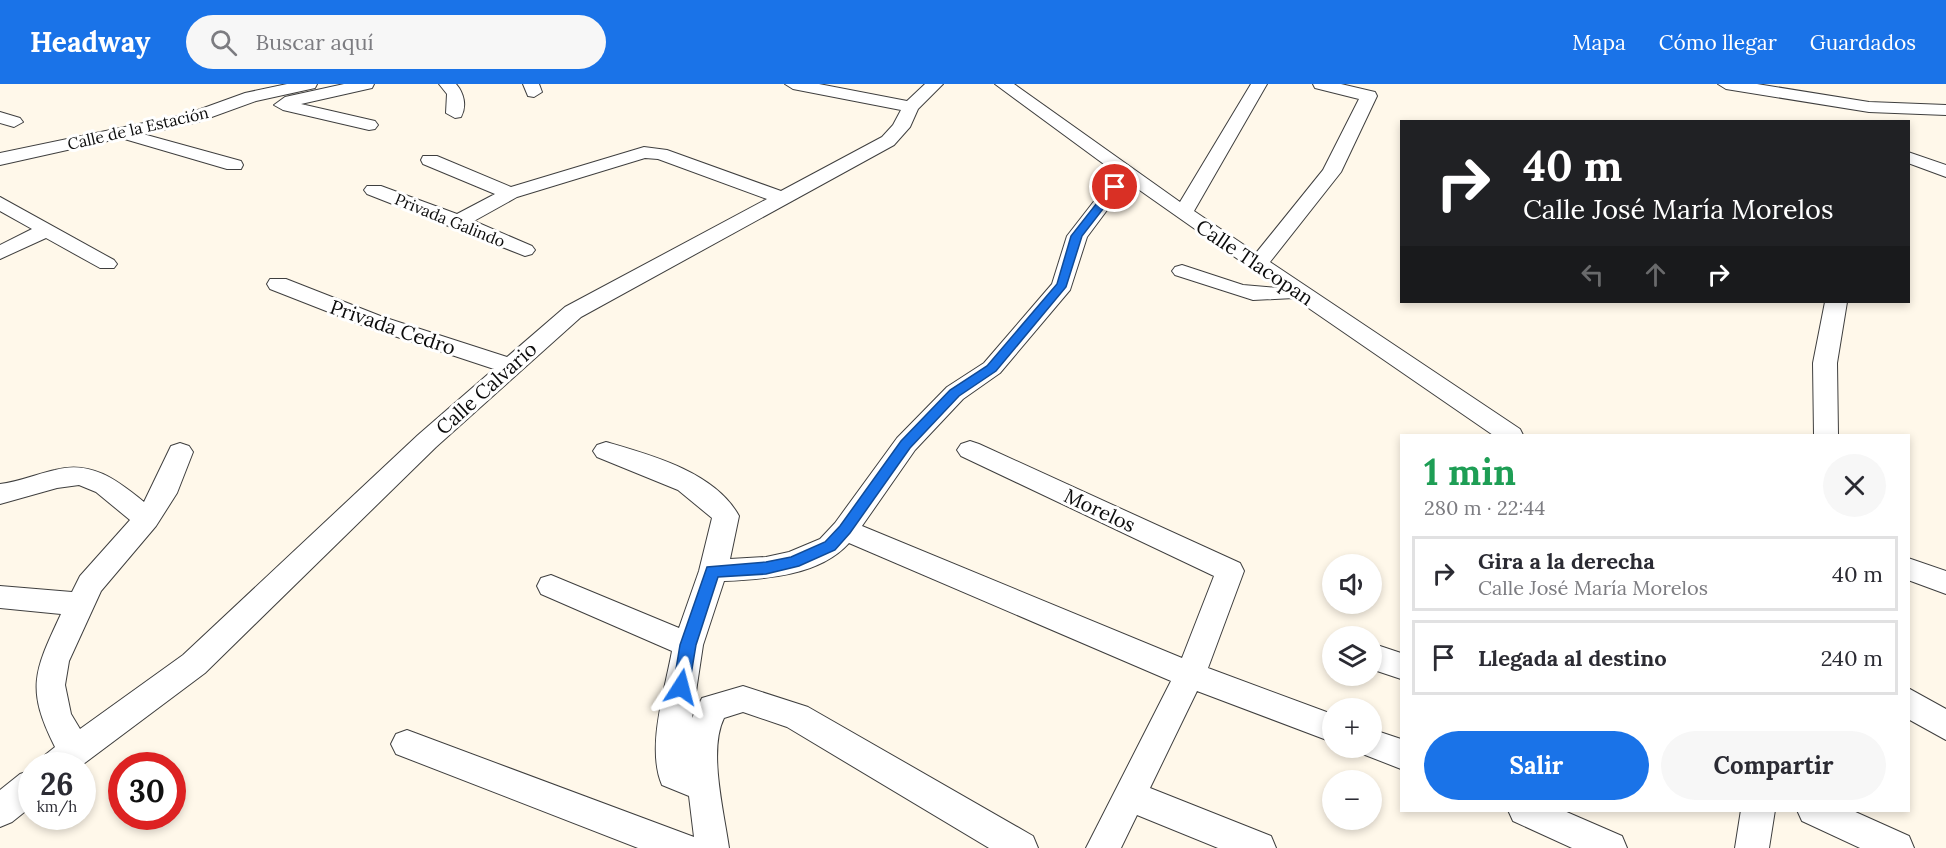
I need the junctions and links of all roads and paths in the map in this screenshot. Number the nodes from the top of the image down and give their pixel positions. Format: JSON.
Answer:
{"nodes":[{"id":1,"x":236,"y":84,"type":"edge"},
{"id":2,"x":309,"y":84,"type":"edge"},
{"id":3,"x":366,"y":84,"type":"edge"},
{"id":4,"x":447,"y":84,"type":"edge"},
{"id":5,"x":793,"y":84,"type":"edge"},
{"id":6,"x":935,"y":84,"type":"edge"},
{"id":7,"x":1003,"y":84,"type":"edge"},
{"id":8,"x":1259,"y":84,"type":"edge"},
{"id":9,"x":1321,"y":84,"type":"edge"},
{"id":10,"x":1726,"y":84,"type":"edge"},
{"id":11,"x":277,"y":104,"type":"junction"},
{"id":12,"x":227,"y":105,"type":"junction"},
{"id":13,"x":912,"y":107,"type":"junction"},
{"id":14,"x":1946,"y":110,"type":"edge"},
{"id":15,"x":455,"y":112,"type":"dead end"},
{"id":16,"x":1868,"y":114,"type":"edge"},
{"id":17,"x":369,"y":126,"type":"dead end"},
{"id":18,"x":123,"y":133,"type":"junction"},
{"id":19,"x":1910,"y":158,"type":"edge"},
{"id":20,"x":0,"y":159,"type":"edge"},
{"id":21,"x":430,"y":160,"type":"dead end"},
{"id":22,"x":234,"y":165,"type":"dead end"},
{"id":23,"x":1127,"y":171,"type":"junction"},
{"id":24,"x":1946,"y":171,"type":"edge"},
{"id":25,"x":374,"y":190,"type":"dead end"},
{"id":26,"x":510,"y":193,"type":"junction"},
{"id":27,"x":782,"y":198,"type":"junction"},
{"id":28,"x":0,"y":203,"type":"edge"},
{"id":29,"x":1183,"y":213,"type":"junction"},
{"id":30,"x":458,"y":221,"type":"junction"},
{"id":31,"x":46,"y":230,"type":"junction"},
{"id":32,"x":525,"y":250,"type":"dead end"},
{"id":33,"x":0,"y":253,"type":"edge"},
{"id":34,"x":107,"y":264,"type":"dead end"},
{"id":35,"x":1258,"y":264,"type":"junction"},
{"id":36,"x":1182,"y":271,"type":"dead end"},
{"id":37,"x":278,"y":284,"type":"dead end"},
{"id":38,"x":1299,"y":291,"type":"junction"},
{"id":39,"x":1836,"y":303,"type":"edge"},
{"id":40,"x":509,"y":366,"type":"junction"},
{"id":41,"x":1510,"y":434,"type":"edge"},
{"id":42,"x":1826,"y":434,"type":"edge"},
{"id":43,"x":970,"y":450,"type":"dead end"},
{"id":44,"x":606,"y":451,"type":"dead end"},
{"id":45,"x":180,"y":452,"type":"dead end"},
{"id":46,"x":0,"y":494,"type":"edge"},
{"id":47,"x":147,"y":519,"type":"junction"},
{"id":48,"x":845,"y":530,"type":"junction"},
{"id":49,"x":1910,"y":570,"type":"edge"},
{"id":50,"x":713,"y":571,"type":"junction"},
{"id":51,"x":1946,"y":583,"type":"edge"},
{"id":52,"x":551,"y":586,"type":"dead end"},
{"id":53,"x":0,"y":597,"type":"edge"},
{"id":54,"x":78,"y":604,"type":"junction"},
{"id":55,"x":688,"y":645,"type":"junction"},
{"id":56,"x":1382,"y":660,"type":"edge"},
{"id":57,"x":1400,"y":666,"type":"edge"},
{"id":58,"x":1190,"y":675,"type":"junction"},
{"id":59,"x":1910,"y":703,"type":"edge"},
{"id":60,"x":1322,"y":724,"type":"edge"},
{"id":61,"x":1946,"y":726,"type":"edge"},
{"id":62,"x":407,"y":744,"type":"dead end"},
{"id":63,"x":1382,"y":747,"type":"edge"},
{"id":64,"x":64,"y":752,"type":"edge"},
{"id":65,"x":74,"y":752,"type":"edge"},
{"id":66,"x":1400,"y":754,"type":"edge"},
{"id":67,"x":704,"y":787,"type":"junction"},
{"id":68,"x":1128,"y":795,"type":"junction"},
{"id":69,"x":18,"y":796,"type":"edge"},
{"id":70,"x":0,"y":811,"type":"edge"},
{"id":71,"x":1529,"y":812,"type":"edge"},
{"id":72,"x":1758,"y":812,"type":"edge"},
{"id":73,"x":1818,"y":812,"type":"edge"},
{"id":74,"x":681,"y":848,"type":"edge"},
{"id":75,"x":712,"y":848,"type":"edge"},
{"id":76,"x":1021,"y":848,"type":"edge"},
{"id":77,"x":1103,"y":848,"type":"edge"},
{"id":78,"x":1259,"y":848,"type":"edge"},
{"id":79,"x":1610,"y":848,"type":"edge"},
{"id":80,"x":1752,"y":848,"type":"edge"},
{"id":81,"x":1897,"y":848,"type":"edge"}],
"edges":[{"from":1,"to":12,"type":"street"},
{"from":2,"to":12,"type":"street","name":"Calle de la Estación"},
{"from":3,"to":11,"type":"street"},
{"from":4,"to":15,"type":"street"},
{"from":5,"to":13,"type":"street"},
{"from":6,"to":13,"type":"street","name":"Calle Calvario"},
{"from":7,"to":23,"type":"street","name":"Calle Tlacopan"},
{"from":8,"to":29,"type":"street"},
{"from":9,"to":35,"type":"street"},
{"from":10,"to":16,"type":"street"},
{"from":11,"to":12,"type":"street"},
{"from":11,"to":17,"type":"street"},
{"from":12,"to":18,"type":"street","name":"Calle de la Estación"},
{"from":13,"to":27,"type":"street","name":"Calle Calvario"},
{"from":14,"to":16,"type":"street"},
{"from":18,"to":20,"type":"street","name":"Calle de la Estación"},
{"from":18,"to":22,"type":"street"},
{"from":19,"to":24,"type":"street"},
{"from":21,"to":26,"type":"street"},
{"from":23,"to":29,"type":"street","name":"Calle Tlacopan"},
{"from":23,"to":48,"type":"street"},
{"from":25,"to":30,"type":"street","name":"Privada Galindo"},
{"from":26,"to":27,"type":"street"},
{"from":26,"to":30,"type":"street"},
{"from":27,"to":40,"type":"street","name":"Calle Calvario"},
{"from":28,"to":31,"type":"street"},
{"from":29,"to":35,"type":"street","name":"Calle Tlacopan"},
{"from":30,"to":32,"type":"street","name":"Privada Galindo"},
{"from":31,"to":33,"type":"street"},
{"from":31,"to":34,"type":"street"},
{"from":35,"to":38,"type":"street","name":"Calle Tlacopan"},
{"from":36,"to":38,"type":"street"},
{"from":37,"to":40,"type":"street","name":"Privada Cedro"},
{"from":38,"to":41,"type":"street","name":"Calle Tlacopan"},
{"from":39,"to":42,"type":"street"},
{"from":40,"to":65,"type":"street","name":"Calle Calvario"},
{"from":43,"to":58,"type":"street","name":"Morelos"},
{"from":44,"to":50,"type":"street"},
{"from":45,"to":47,"type":"street"},
{"from":46,"to":47,"type":"street"},
{"from":47,"to":54,"type":"street"},
{"from":48,"to":50,"type":"street"},
{"from":48,"to":58,"type":"street"},
{"from":49,"to":51,"type":"street"},
{"from":50,"to":55,"type":"street"},
{"from":52,"to":55,"type":"street"},
{"from":53,"to":54,"type":"street"},
{"from":54,"to":64,"type":"street"},
{"from":55,"to":67,"type":"street"},
{"from":56,"to":57,"type":"street"},
{"from":58,"to":60,"type":"street"},
{"from":58,"to":68,"type":"street"},
{"from":59,"to":61,"type":"street"},
{"from":62,"to":74,"type":"street"},
{"from":63,"to":66,"type":"street"},
{"from":67,"to":75,"type":"street"},
{"from":67,"to":76,"type":"street"},
{"from":68,"to":77,"type":"street"},
{"from":68,"to":78,"type":"street"},
{"from":69,"to":70,"type":"street"},
{"from":71,"to":79,"type":"street"},
{"from":72,"to":80,"type":"street"},
{"from":73,"to":81,"type":"street"}]}
